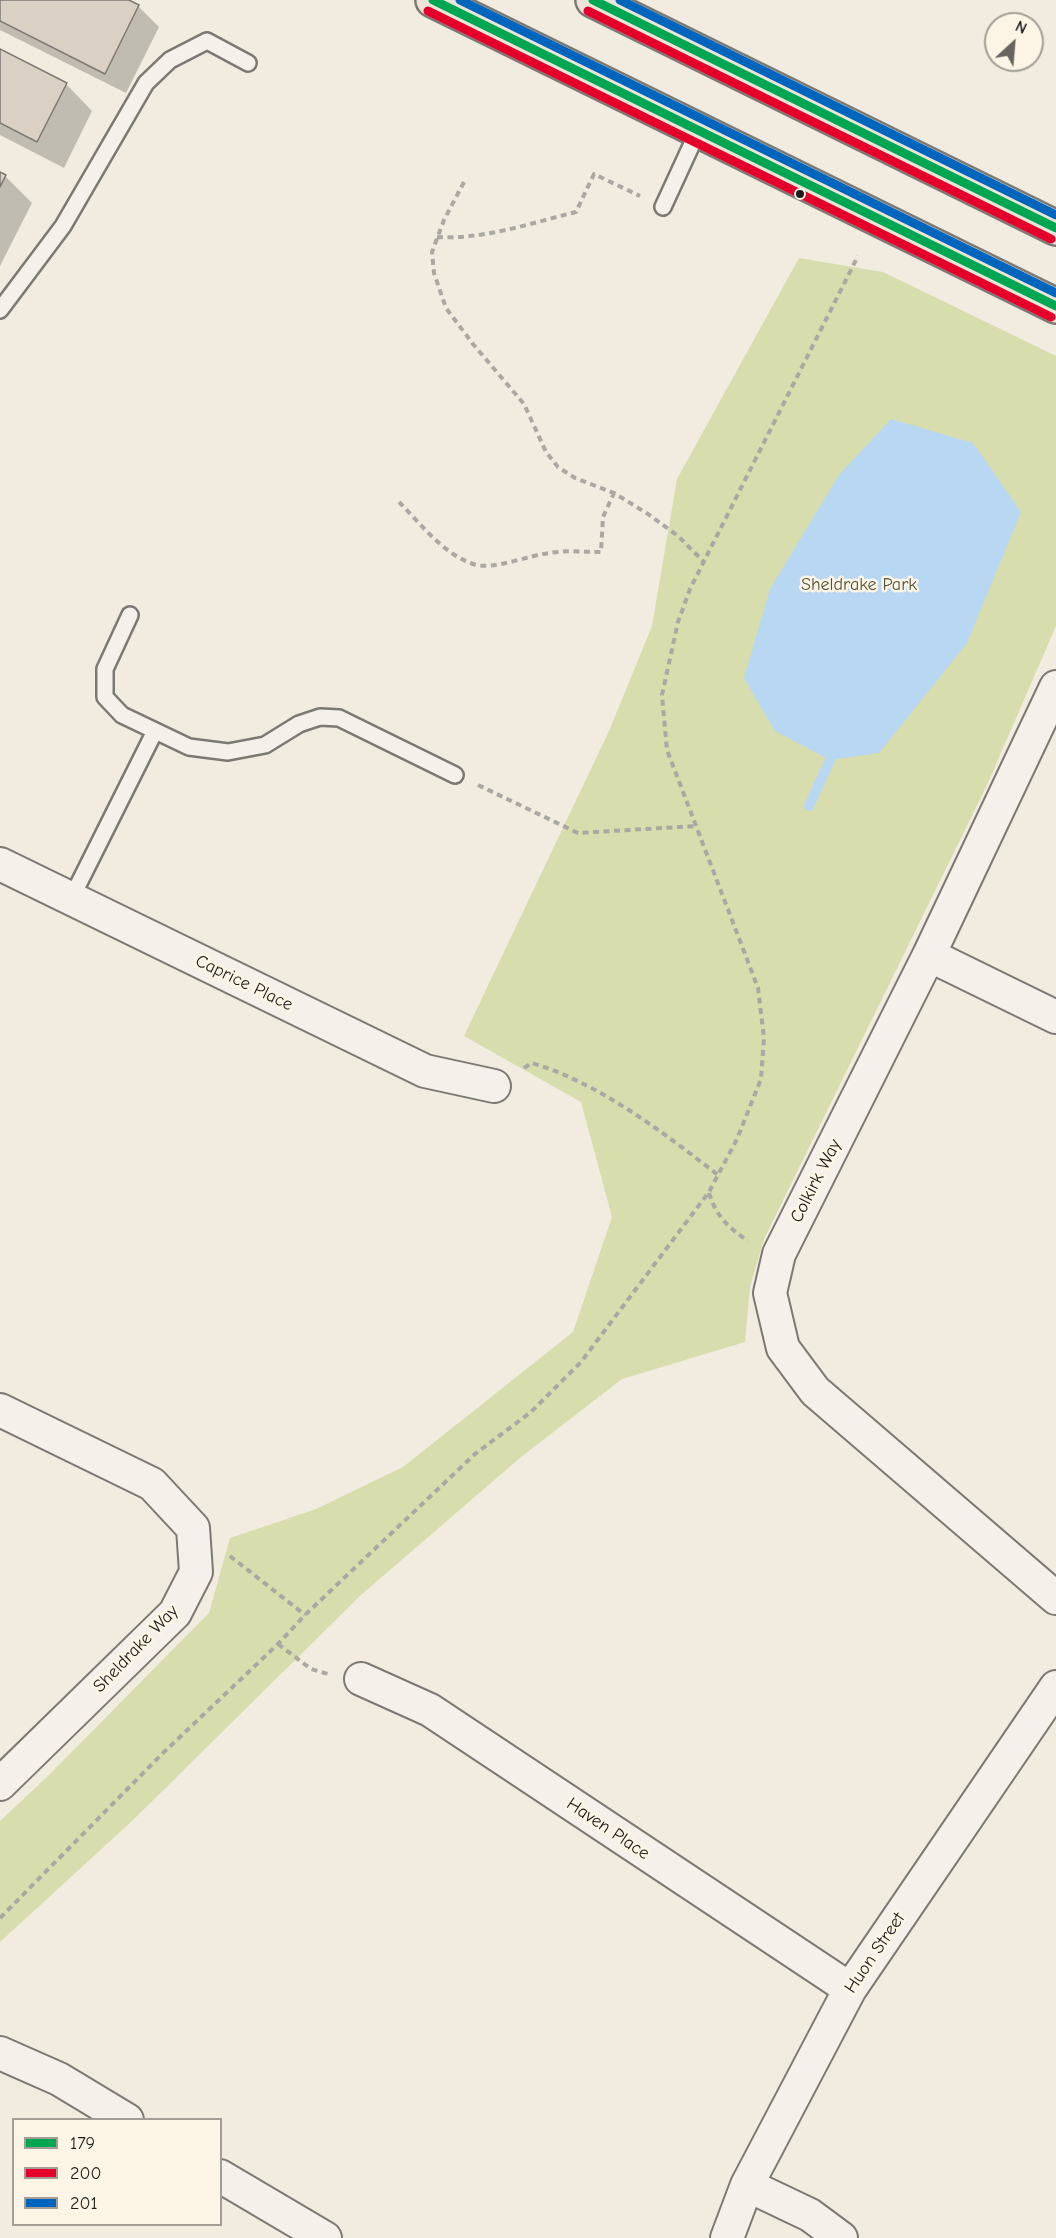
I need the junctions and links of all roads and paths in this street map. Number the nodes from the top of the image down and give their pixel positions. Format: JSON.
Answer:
{"nodes":[{"id":1,"x":433,"y":0,"type":"edge"},
{"id":2,"x":592,"y":0,"type":"edge"},
{"id":3,"x":248,"y":63,"type":"dead end"},
{"id":4,"x":698,"y":131,"type":"junction"},
{"id":5,"x":464,"y":182,"type":"dead end"},
{"id":6,"x":663,"y":207,"type":"joint"},
{"id":7,"x":1056,"y":228,"type":"edge"},
{"id":8,"x":437,"y":237,"type":"junction"},
{"id":9,"x":858,"y":256,"type":"dead end"},
{"id":10,"x":1056,"y":306,"type":"edge"},
{"id":11,"x":0,"y":310,"type":"edge"},
{"id":12,"x":614,"y":493,"type":"junction"},
{"id":13,"x":399,"y":502,"type":"dead end"},
{"id":14,"x":704,"y":562,"type":"junction"},
{"id":15,"x":130,"y":615,"type":"dead end"},
{"id":16,"x":1056,"y":687,"type":"edge"},
{"id":17,"x":155,"y":731,"type":"junction"},
{"id":18,"x":455,"y":775,"type":"joint"},
{"id":19,"x":696,"y":826,"type":"junction"},
{"id":20,"x":0,"y":864,"type":"edge"},
{"id":21,"x":71,"y":899,"type":"junction"},
{"id":22,"x":928,"y":955,"type":"junction"},
{"id":23,"x":1056,"y":1017,"type":"edge"},
{"id":24,"x":494,"y":1086,"type":"joint"},
{"id":25,"x":718,"y":1175,"type":"junction"},
{"id":26,"x":709,"y":1192,"type":"junction"},
{"id":27,"x":778,"y":1254,"type":"junction"},
{"id":28,"x":0,"y":1410,"type":"edge"},
{"id":29,"x":194,"y":1538,"type":"junction"},
{"id":30,"x":1056,"y":1598,"type":"edge"},
{"id":31,"x":305,"y":1615,"type":"junction"},
{"id":32,"x":278,"y":1644,"type":"junction"},
{"id":33,"x":361,"y":1679,"type":"joint"},
{"id":34,"x":1056,"y":1687,"type":"edge"},
{"id":35,"x":0,"y":1784,"type":"edge"},
{"id":36,"x":0,"y":1918,"type":"edge"},
{"id":37,"x":850,"y":1989,"type":"junction"},
{"id":38,"x":0,"y":2053,"type":"edge"},
{"id":39,"x":124,"y":2118,"type":"edge"},
{"id":40,"x":222,"y":2177,"type":"edge"},
{"id":41,"x":747,"y":2185,"type":"junction"},
{"id":42,"x":325,"y":2238,"type":"edge"},
{"id":43,"x":727,"y":2238,"type":"edge"},
{"id":44,"x":842,"y":2238,"type":"edge"}],
"edges":[{"from":1,"to":4,"type":"main road"},
{"from":2,"to":7,"type":"main road"},
{"from":3,"to":11,"type":"lane"},
{"from":4,"to":6,"type":"lane"},
{"from":4,"to":10,"type":"main road"},
{"from":5,"to":8,"type":"path"},
{"from":6,"to":8,"type":"path"},
{"from":8,"to":12,"type":"path"},
{"from":9,"to":14,"type":"path"},
{"from":12,"to":13,"type":"path"},
{"from":12,"to":14,"type":"path"},
{"from":14,"to":19,"type":"path"},
{"from":15,"to":17,"type":"lane"},
{"from":16,"to":22,"type":"street","name":"Colkirk Way"},
{"from":17,"to":18,"type":"lane"},
{"from":17,"to":21,"type":"lane"},
{"from":18,"to":19,"type":"path"},
{"from":19,"to":25,"type":"path"},
{"from":20,"to":21,"type":"street","name":"Caprice Place"},
{"from":21,"to":24,"type":"street","name":"Caprice Place"},
{"from":22,"to":23,"type":"street"},
{"from":22,"to":27,"type":"street","name":"Colkirk Way"},
{"from":24,"to":25,"type":"path"},
{"from":25,"to":26,"type":"path"},
{"from":26,"to":27,"type":"path"},
{"from":26,"to":31,"type":"path"},
{"from":27,"to":30,"type":"street","name":"Colkirk Way"},
{"from":28,"to":29,"type":"street","name":"Sheldrake Way"},
{"from":29,"to":31,"type":"path"},
{"from":29,"to":35,"type":"street","name":"Sheldrake Way"},
{"from":31,"to":32,"type":"path"},
{"from":32,"to":33,"type":"path"},
{"from":32,"to":36,"type":"path"},
{"from":33,"to":37,"type":"street","name":"Haven Place"},
{"from":34,"to":37,"type":"street","name":"Huon Street"},
{"from":37,"to":41,"type":"street","name":"Huon Street"},
{"from":38,"to":39,"type":"street"},
{"from":40,"to":42,"type":"street"},
{"from":41,"to":43,"type":"street","name":"Huon Street"},
{"from":41,"to":44,"type":"street"}]}
